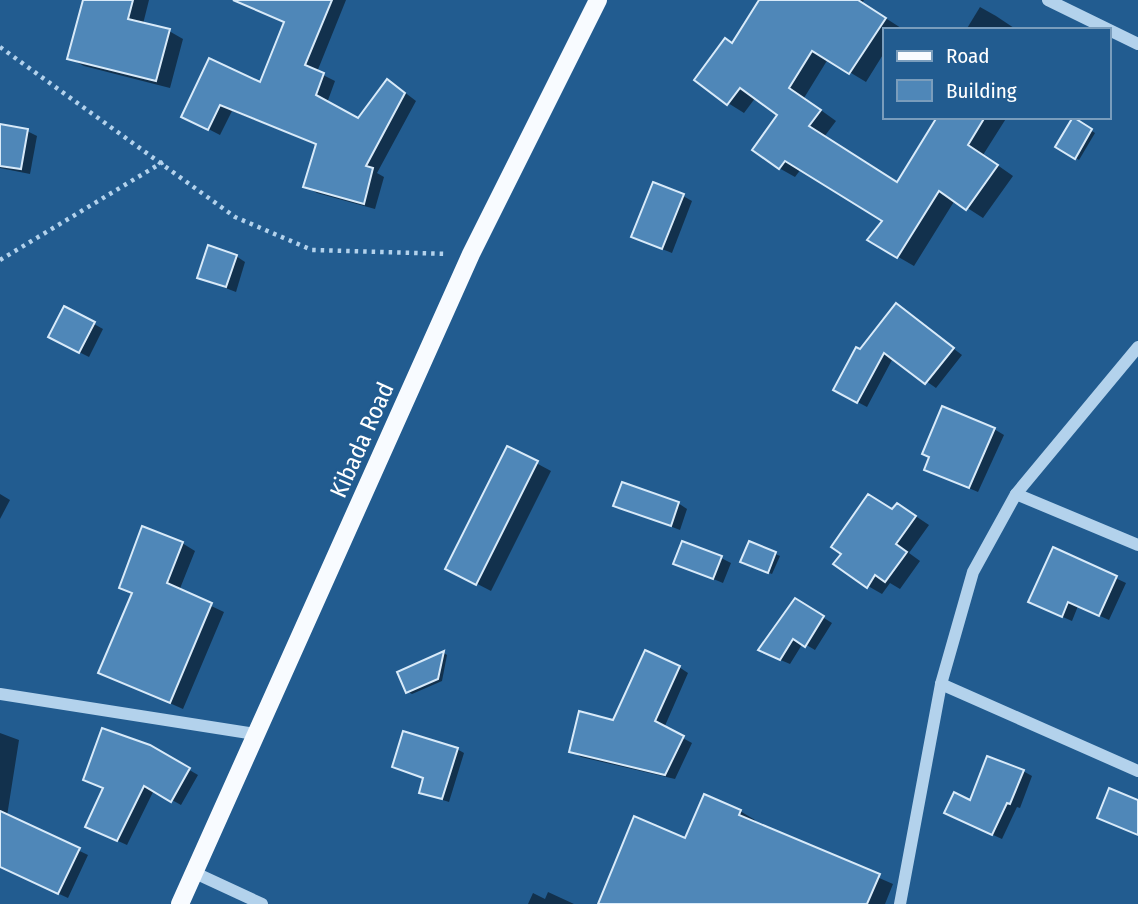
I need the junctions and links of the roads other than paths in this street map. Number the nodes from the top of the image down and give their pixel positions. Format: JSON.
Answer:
{"nodes":[{"id":1,"x":597,"y":0,"type":"edge"},
{"id":2,"x":1048,"y":0,"type":"edge"},
{"id":3,"x":1105,"y":28,"type":"edge"},
{"id":4,"x":1110,"y":30,"type":"edge"},
{"id":5,"x":1138,"y":44,"type":"edge"},
{"id":6,"x":1138,"y":347,"type":"edge"},
{"id":7,"x":1016,"y":494,"type":"junction"},
{"id":8,"x":1138,"y":545,"type":"edge"},
{"id":9,"x":941,"y":684,"type":"junction"},
{"id":10,"x":0,"y":694,"type":"edge"},
{"id":11,"x":255,"y":734,"type":"junction"},
{"id":12,"x":1138,"y":771,"type":"edge"},
{"id":13,"x":193,"y":872,"type":"junction"},
{"id":14,"x":180,"y":904,"type":"edge"},
{"id":15,"x":262,"y":904,"type":"edge"},
{"id":16,"x":900,"y":904,"type":"edge"}],
"edges":[{"from":1,"to":11,"type":"main road","name":"Kibada Road"},
{"from":2,"to":3,"type":"street"},
{"from":4,"to":5,"type":"street"},
{"from":6,"to":7,"type":"street"},
{"from":7,"to":8,"type":"street"},
{"from":7,"to":9,"type":"street"},
{"from":9,"to":12,"type":"street"},
{"from":9,"to":16,"type":"street"},
{"from":10,"to":11,"type":"street"},
{"from":11,"to":13,"type":"main road","name":"Kibada Road"},
{"from":13,"to":14,"type":"main road","name":"Kibada Road"},
{"from":13,"to":15,"type":"street"}]}
